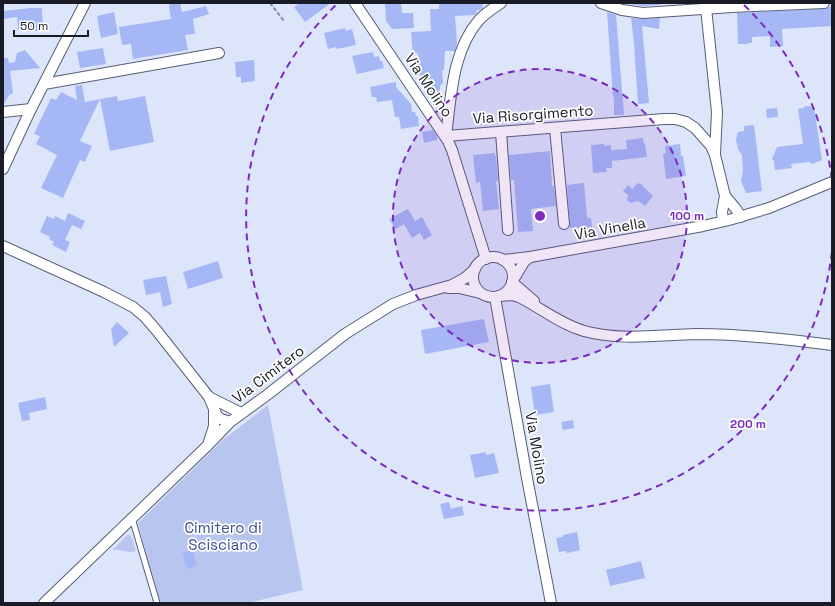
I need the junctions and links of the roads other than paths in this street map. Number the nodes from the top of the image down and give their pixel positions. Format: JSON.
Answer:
{"nodes":[{"id":1,"x":86,"y":3,"type":"edge"},
{"id":2,"x":355,"y":3,"type":"edge"},
{"id":3,"x":501,"y":3,"type":"edge"},
{"id":4,"x":601,"y":3,"type":"edge"},
{"id":5,"x":824,"y":3,"type":"edge"},
{"id":6,"x":706,"y":8,"type":"junction"},
{"id":7,"x":219,"y":52,"type":"dead end"},
{"id":8,"x":44,"y":84,"type":"junction"},
{"id":9,"x":31,"y":109,"type":"junction"},
{"id":10,"x":3,"y":112,"type":"edge"},
{"id":11,"x":555,"y":128,"type":"junction"},
{"id":12,"x":501,"y":132,"type":"junction"},
{"id":13,"x":446,"y":136,"type":"junction"},
{"id":14,"x":715,"y":155,"type":"junction"},
{"id":15,"x":3,"y":169,"type":"edge"},
{"id":16,"x":832,"y":182,"type":"edge"},
{"id":17,"x":724,"y":196,"type":"junction"},
{"id":18,"x":741,"y":217,"type":"junction"},
{"id":19,"x":723,"y":221,"type":"junction"},
{"id":20,"x":564,"y":224,"type":"dead end"},
{"id":21,"x":508,"y":230,"type":"dead end"},
{"id":22,"x":3,"y":246,"type":"edge"},
{"id":23,"x":530,"y":257,"type":"junction"},
{"id":24,"x":486,"y":259,"type":"junction"},
{"id":25,"x":503,"y":260,"type":"junction"},
{"id":26,"x":475,"y":269,"type":"junction"},
{"id":27,"x":512,"y":282,"type":"junction"},
{"id":28,"x":444,"y":288,"type":"junction"},
{"id":29,"x":480,"y":293,"type":"junction"},
{"id":30,"x":497,"y":296,"type":"junction"},
{"id":31,"x":546,"y":313,"type":"junction"},
{"id":32,"x":832,"y":345,"type":"edge"},
{"id":33,"x":210,"y":396,"type":"junction"},
{"id":34,"x":214,"y":408,"type":"junction"},
{"id":35,"x":242,"y":413,"type":"junction"},
{"id":36,"x":230,"y":422,"type":"junction"},
{"id":37,"x":209,"y":444,"type":"junction"},
{"id":38,"x":132,"y":517,"type":"junction"},
{"id":39,"x":44,"y":603,"type":"edge"},
{"id":40,"x":157,"y":603,"type":"edge"},
{"id":41,"x":551,"y":603,"type":"edge"}],
"edges":[{"from":1,"to":8,"type":"street"},
{"from":2,"to":13,"type":"street","name":"Via Molino"},
{"from":3,"to":13,"type":"street"},
{"from":4,"to":6,"type":"street"},
{"from":5,"to":6,"type":"street"},
{"from":6,"to":14,"type":"street"},
{"from":7,"to":8,"type":"street"},
{"from":8,"to":9,"type":"street"},
{"from":9,"to":10,"type":"street"},
{"from":9,"to":15,"type":"street"},
{"from":11,"to":12,"type":"street","name":"Via Risorgimento"},
{"from":11,"to":14,"type":"street","name":"Via Risorgimento"},
{"from":11,"to":20,"type":"street"},
{"from":12,"to":13,"type":"street","name":"Via Risorgimento"},
{"from":12,"to":21,"type":"street"},
{"from":13,"to":24,"type":"street","name":"Via Molino"},
{"from":14,"to":17,"type":"street","name":"Via Risorgimento"},
{"from":16,"to":18,"type":"street","name":"Via Vinella"},
{"from":17,"to":18,"type":"street"},
{"from":17,"to":19,"type":"street"},
{"from":18,"to":19,"type":"street","name":"Via Vinella"},
{"from":19,"to":23,"type":"street","name":"Via Vinella"},
{"from":22,"to":33,"type":"street"},
{"from":23,"to":25,"type":"street","name":"Via Vinella"},
{"from":23,"to":27,"type":"street"},
{"from":24,"to":25,"type":"street"},
{"from":24,"to":26,"type":"street"},
{"from":25,"to":27,"type":"street"},
{"from":26,"to":28,"type":"street"},
{"from":26,"to":29,"type":"street"},
{"from":27,"to":30,"type":"street"},
{"from":27,"to":31,"type":"street"},
{"from":28,"to":29,"type":"street"},
{"from":28,"to":35,"type":"street","name":"Via Cimitero"},
{"from":29,"to":30,"type":"street"},
{"from":30,"to":31,"type":"street"},
{"from":30,"to":41,"type":"street","name":"Via Molino"},
{"from":31,"to":32,"type":"street"},
{"from":33,"to":34,"type":"street"},
{"from":33,"to":35,"type":"street"},
{"from":34,"to":36,"type":"street"},
{"from":34,"to":37,"type":"street"},
{"from":35,"to":36,"type":"street","name":"Via Cimitero"},
{"from":36,"to":37,"type":"street","name":"Via Cimitero"},
{"from":37,"to":38,"type":"street","name":"Via Cimitero"},
{"from":38,"to":39,"type":"street","name":"Via Cimitero"},
{"from":38,"to":40,"type":"lane"}]}
